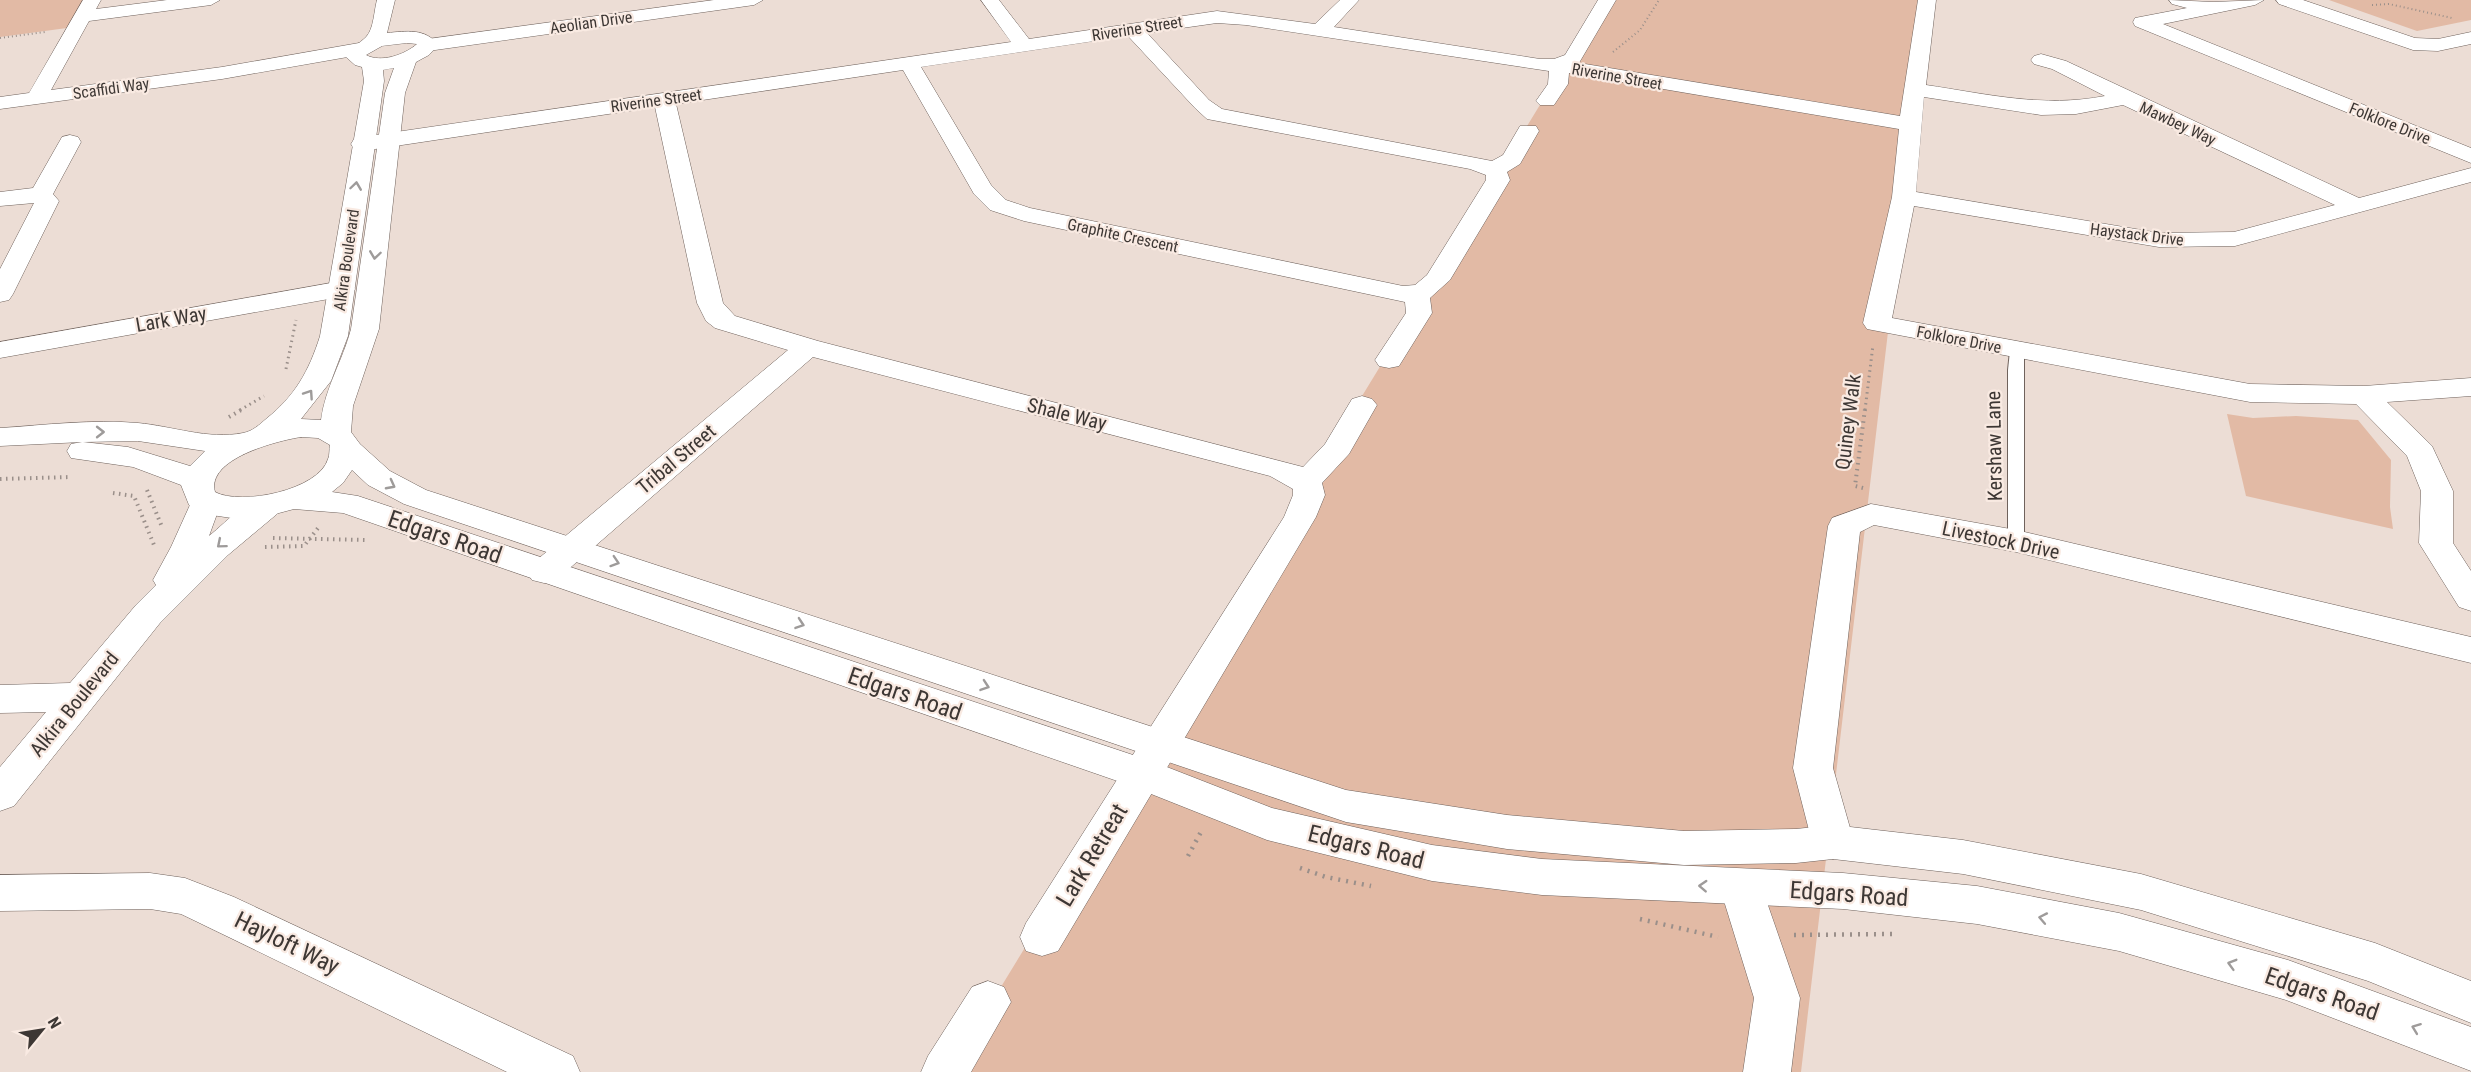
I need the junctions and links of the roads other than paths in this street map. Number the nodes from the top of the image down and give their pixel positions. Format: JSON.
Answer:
{"nodes":[{"id":1,"x":210,"y":0,"type":"edge"},
{"id":2,"x":386,"y":0,"type":"edge"},
{"id":3,"x":754,"y":0,"type":"edge"},
{"id":4,"x":990,"y":0,"type":"edge"},
{"id":5,"x":1350,"y":0,"type":"edge"},
{"id":6,"x":1607,"y":0,"type":"edge"},
{"id":7,"x":1927,"y":0,"type":"edge"},
{"id":8,"x":2178,"y":0,"type":"edge"},
{"id":9,"x":2255,"y":0,"type":"edge"},
{"id":10,"x":2285,"y":0,"type":"edge"},
{"id":11,"x":88,"y":8,"type":"edge"},
{"id":12,"x":635,"y":8,"type":"edge"},
{"id":13,"x":2213,"y":8,"type":"junction"},
{"id":14,"x":1132,"y":29,"type":"junction"},
{"id":15,"x":1319,"y":31,"type":"junction"},
{"id":16,"x":2471,"y":38,"type":"edge"},
{"id":17,"x":412,"y":39,"type":"junction"},
{"id":18,"x":1023,"y":45,"type":"junction"},
{"id":19,"x":366,"y":54,"type":"junction"},
{"id":20,"x":2041,"y":60,"type":"dead end"},
{"id":21,"x":909,"y":63,"type":"junction"},
{"id":22,"x":1557,"y":65,"type":"junction"},
{"id":23,"x":1917,"y":90,"type":"junction"},
{"id":24,"x":36,"y":98,"type":"junction"},
{"id":25,"x":2125,"y":98,"type":"junction"},
{"id":26,"x":664,"y":99,"type":"junction"},
{"id":27,"x":1547,"y":101,"type":"dead end"},
{"id":28,"x":0,"y":103,"type":"edge"},
{"id":29,"x":1910,"y":124,"type":"junction"},
{"id":30,"x":1528,"y":131,"type":"dead end"},
{"id":31,"x":390,"y":140,"type":"junction"},
{"id":32,"x":70,"y":142,"type":"dead end"},
{"id":33,"x":362,"y":144,"type":"junction"},
{"id":34,"x":2471,"y":156,"type":"edge"},
{"id":35,"x":1494,"y":170,"type":"junction"},
{"id":36,"x":2471,"y":176,"type":"edge"},
{"id":37,"x":40,"y":196,"type":"junction"},
{"id":38,"x":1904,"y":197,"type":"junction"},
{"id":39,"x":0,"y":199,"type":"edge"},
{"id":40,"x":2357,"y":206,"type":"junction"},
{"id":41,"x":342,"y":289,"type":"junction"},
{"id":42,"x":0,"y":294,"type":"edge"},
{"id":43,"x":1415,"y":294,"type":"junction"},
{"id":44,"x":808,"y":347,"type":"junction"},
{"id":45,"x":0,"y":350,"type":"edge"},
{"id":46,"x":2017,"y":351,"type":"junction"},
{"id":47,"x":1389,"y":360,"type":"dead end"},
{"id":48,"x":2471,"y":387,"type":"edge"},
{"id":49,"x":2364,"y":395,"type":"junction"},
{"id":50,"x":1362,"y":405,"type":"dead end"},
{"id":51,"x":0,"y":437,"type":"edge"},
{"id":52,"x":254,"y":439,"type":"junction"},
{"id":53,"x":341,"y":441,"type":"junction"},
{"id":54,"x":0,"y":455,"type":"edge"},
{"id":55,"x":1304,"y":481,"type":"junction"},
{"id":56,"x":202,"y":492,"type":"junction"},
{"id":57,"x":279,"y":503,"type":"junction"},
{"id":58,"x":2016,"y":541,"type":"junction"},
{"id":59,"x":558,"y":560,"type":"junction"},
{"id":60,"x":2471,"y":599,"type":"edge"},
{"id":61,"x":148,"y":614,"type":"junction"},
{"id":62,"x":2471,"y":650,"type":"edge"},
{"id":63,"x":80,"y":697,"type":"junction"},
{"id":64,"x":0,"y":699,"type":"edge"},
{"id":65,"x":1151,"y":759,"type":"junction"},
{"id":66,"x":0,"y":795,"type":"edge"},
{"id":67,"x":1833,"y":842,"type":"junction"},
{"id":68,"x":1741,"y":888,"type":"junction"},
{"id":69,"x":0,"y":893,"type":"edge"},
{"id":70,"x":1042,"y":937,"type":"dead end"},
{"id":71,"x":988,"y":1002,"type":"dead end"},
{"id":72,"x":2471,"y":1002,"type":"edge"},
{"id":73,"x":2471,"y":1049,"type":"edge"},
{"id":74,"x":556,"y":1072,"type":"edge"},
{"id":75,"x":945,"y":1072,"type":"edge"},
{"id":76,"x":1767,"y":1072,"type":"edge"}],
"edges":[{"from":1,"to":11,"type":"street"},
{"from":2,"to":19,"type":"street","name":"Alkira Boulevard"},
{"from":3,"to":12,"type":"street","name":"Aeolian Drive"},
{"from":4,"to":18,"type":"street"},
{"from":5,"to":15,"type":"street"},
{"from":6,"to":22,"type":"street"},
{"from":7,"to":23,"type":"street","name":"Folklore Drive"},
{"from":8,"to":13,"type":"street"},
{"from":9,"to":13,"type":"street"},
{"from":10,"to":16,"type":"street"},
{"from":11,"to":24,"type":"street"},
{"from":12,"to":17,"type":"street","name":"Aeolian Drive"},
{"from":13,"to":34,"type":"street","name":"Folklore Drive"},
{"from":14,"to":15,"type":"street","name":"Riverine Street"},
{"from":14,"to":18,"type":"street","name":"Riverine Street"},
{"from":14,"to":35,"type":"street"},
{"from":15,"to":22,"type":"street","name":"Riverine Street"},
{"from":17,"to":19,"type":"street","name":"Aeolian Drive"},
{"from":17,"to":31,"type":"street","name":"Alkira Boulevard"},
{"from":18,"to":21,"type":"street","name":"Riverine Street"},
{"from":19,"to":24,"type":"street","name":"Scaffidi Way"},
{"from":19,"to":33,"type":"street","name":"Alkira Boulevard"},
{"from":20,"to":25,"type":"street"},
{"from":21,"to":26,"type":"street","name":"Riverine Street"},
{"from":21,"to":43,"type":"street","name":"Graphite Crescent"},
{"from":22,"to":27,"type":"street"},
{"from":22,"to":29,"type":"street","name":"Riverine Street"},
{"from":23,"to":25,"type":"street","name":"Mawbey Way"},
{"from":23,"to":29,"type":"street","name":"Folklore Drive"},
{"from":24,"to":28,"type":"street","name":"Scaffidi Way"},
{"from":25,"to":40,"type":"street","name":"Mawbey Way"},
{"from":26,"to":31,"type":"street","name":"Riverine Street"},
{"from":26,"to":44,"type":"street","name":"Shale Way"},
{"from":29,"to":38,"type":"street","name":"Folklore Drive"},
{"from":30,"to":35,"type":"street"},
{"from":31,"to":33,"type":"street","name":"Riverine Street"},
{"from":31,"to":53,"type":"street","name":"Alkira Boulevard","one_way":true},
{"from":32,"to":37,"type":"street"},
{"from":41,"to":33,"type":"street","name":"Alkira Boulevard","one_way":true},
{"from":35,"to":43,"type":"street"},
{"from":36,"to":40,"type":"street","name":"Haystack Drive"},
{"from":37,"to":39,"type":"street"},
{"from":37,"to":42,"type":"street"},
{"from":38,"to":40,"type":"street","name":"Haystack Drive"},
{"from":38,"to":46,"type":"street","name":"Folklore Drive"},
{"from":41,"to":45,"type":"street","name":"Lark Way"},
{"from":52,"to":41,"type":"street","name":"Alkira Boulevard","one_way":true},
{"from":43,"to":47,"type":"street"},
{"from":44,"to":55,"type":"street","name":"Shale Way"},
{"from":44,"to":59,"type":"street","name":"Tribal Street"},
{"from":46,"to":49,"type":"street","name":"Folklore Drive"},
{"from":46,"to":58,"type":"lane","name":"Kershaw Lane"},
{"from":48,"to":49,"type":"street","name":"Folklore Drive"},
{"from":49,"to":60,"type":"street"},
{"from":50,"to":55,"type":"street"},
{"from":51,"to":52,"type":"street","one_way":true},
{"from":52,"to":53,"type":"street"},
{"from":52,"to":56,"type":"street","name":"Alkira Boulevard"},
{"from":53,"to":57,"type":"street","name":"Alkira Boulevard"},
{"from":53,"to":59,"type":"street","name":"Edgars Road","one_way":true},
{"from":54,"to":56,"type":"street"},
{"from":55,"to":65,"type":"street"},
{"from":56,"to":57,"type":"street","name":"Edgars Road"},
{"from":56,"to":61,"type":"street","name":"Alkira Boulevard"},
{"from":57,"to":59,"type":"street","name":"Edgars Road"},
{"from":57,"to":61,"type":"street","name":"Alkira Boulevard","one_way":true},
{"from":58,"to":62,"type":"street","name":"Livestock Drive"},
{"from":58,"to":67,"type":"street","name":"Livestock Drive"},
{"from":59,"to":65,"type":"street","name":"Edgars Road"},
{"from":61,"to":63,"type":"street","name":"Alkira Boulevard"},
{"from":63,"to":64,"type":"street"},
{"from":63,"to":66,"type":"street","name":"Alkira Boulevard"},
{"from":65,"to":67,"type":"street","name":"Edgars Road"},
{"from":68,"to":65,"type":"street","name":"Edgars Road","one_way":true},
{"from":65,"to":70,"type":"street","name":"Lark Retreat"},
{"from":67,"to":72,"type":"street","name":"Edgars Road"},
{"from":73,"to":68,"type":"street","name":"Edgars Road","one_way":true},
{"from":68,"to":76,"type":"street"},
{"from":69,"to":74,"type":"street","name":"Hayloft Way"},
{"from":71,"to":75,"type":"street"}]}
